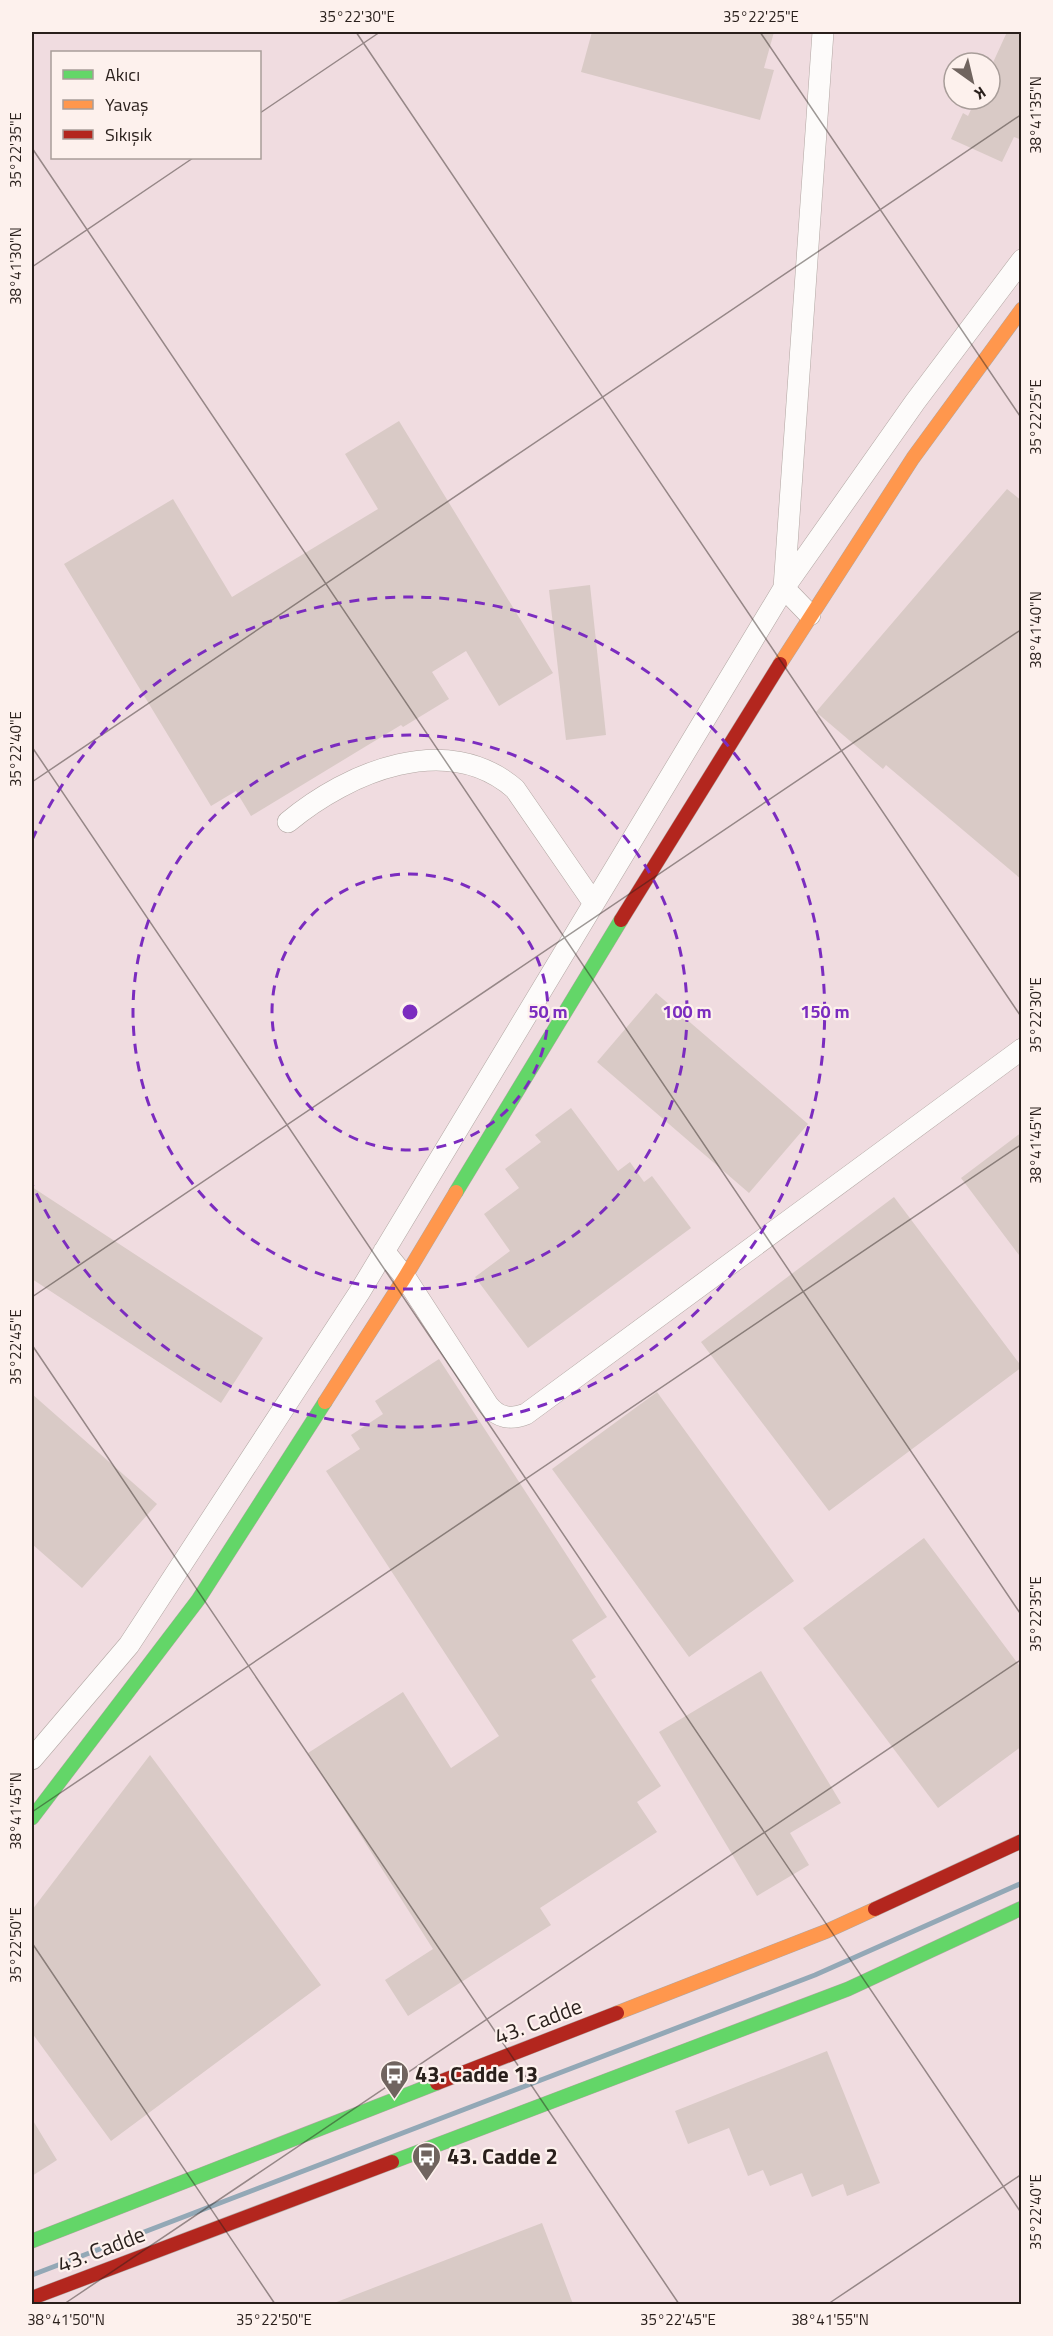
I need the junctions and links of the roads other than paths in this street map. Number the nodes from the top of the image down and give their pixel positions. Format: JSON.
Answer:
{"nodes":[{"id":1,"x":823,"y":32,"type":"edge"},
{"id":2,"x":1022,"y":260,"type":"edge"},
{"id":3,"x":1022,"y":309,"type":"edge"},
{"id":4,"x":784,"y":588,"type":"junction"},
{"id":5,"x":810,"y":615,"type":"junction"},
{"id":6,"x":288,"y":822,"type":"dead end"},
{"id":7,"x":593,"y":902,"type":"junction"},
{"id":8,"x":1022,"y":1049,"type":"edge"},
{"id":9,"x":384,"y":1251,"type":"junction"},
{"id":10,"x":405,"y":1277,"type":"junction"},
{"id":11,"x":32,"y":1760,"type":"edge"},
{"id":12,"x":32,"y":1818,"type":"edge"},
{"id":13,"x":1022,"y":1841,"type":"edge"},
{"id":14,"x":1022,"y":1908,"type":"edge"},
{"id":15,"x":32,"y":2241,"type":"edge"},
{"id":16,"x":32,"y":2298,"type":"edge"}],
"edges":[{"from":1,"to":4,"type":"street"},
{"from":2,"to":4,"type":"street"},
{"from":3,"to":5,"type":"main road"},
{"from":4,"to":5,"type":"street"},
{"from":4,"to":7,"type":"street"},
{"from":5,"to":10,"type":"main road"},
{"from":6,"to":7,"type":"street"},
{"from":7,"to":9,"type":"street"},
{"from":8,"to":10,"type":"street"},
{"from":9,"to":10,"type":"street"},
{"from":9,"to":11,"type":"street"},
{"from":10,"to":12,"type":"main road"},
{"from":13,"to":15,"type":"main road","name":"43. Cadde"},
{"from":14,"to":16,"type":"main road","name":"43. Cadde"}]}
